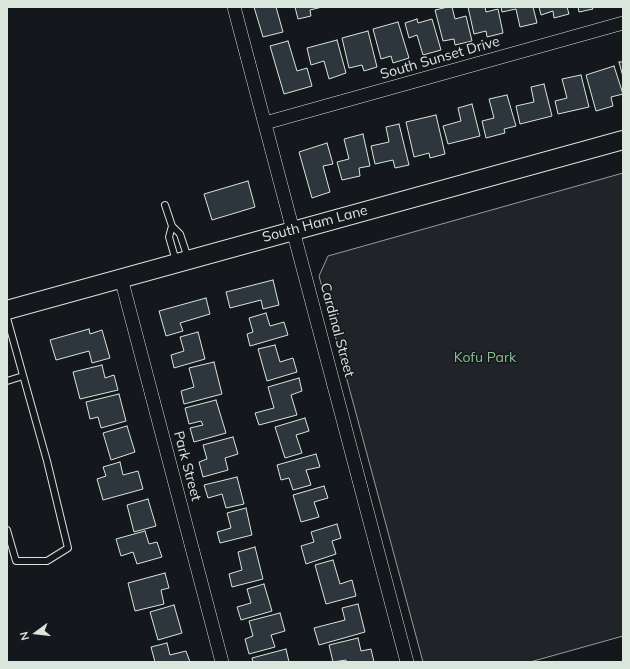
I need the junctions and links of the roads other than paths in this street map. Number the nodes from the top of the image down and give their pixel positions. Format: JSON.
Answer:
{"nodes":[{"id":1,"x":234,"y":7,"type":"edge"},
{"id":2,"x":623,"y":23,"type":"edge"},
{"id":3,"x":265,"y":124,"type":"junction"},
{"id":4,"x":623,"y":140,"type":"edge"},
{"id":5,"x":164,"y":205,"type":"dead end"},
{"id":6,"x":172,"y":226,"type":"junction"},
{"id":7,"x":294,"y":230,"type":"junction"},
{"id":8,"x":183,"y":261,"type":"junction"},
{"id":9,"x":121,"y":278,"type":"junction"},
{"id":10,"x":7,"y":310,"type":"edge"},
{"id":11,"x":7,"y":318,"type":"edge"},
{"id":12,"x":23,"y":376,"type":"junction"},
{"id":13,"x":7,"y":381,"type":"edge"},
{"id":14,"x":7,"y":530,"type":"edge"},
{"id":15,"x":222,"y":662,"type":"edge"},
{"id":16,"x":407,"y":662,"type":"edge"}],
"edges":[{"from":1,"to":3,"type":"street","name":"Cardinal Street"},
{"from":2,"to":3,"type":"street","name":"South Sunset Drive"},
{"from":3,"to":7,"type":"street","name":"Cardinal Street"},
{"from":4,"to":7,"type":"main road","name":"South Ham Lane"},
{"from":5,"to":6,"type":"lane"},
{"from":6,"to":8,"type":"lane"},
{"from":6,"to":8,"type":"lane"},
{"from":7,"to":8,"type":"main road","name":"South Ham Lane"},
{"from":7,"to":16,"type":"street","name":"Cardinal Street"},
{"from":8,"to":9,"type":"main road","name":"South Ham Lane"},
{"from":9,"to":10,"type":"main road","name":"South Ham Lane"},
{"from":9,"to":15,"type":"street","name":"Park Street"},
{"from":11,"to":12,"type":"lane"},
{"from":12,"to":13,"type":"lane"},
{"from":12,"to":14,"type":"lane"}]}
